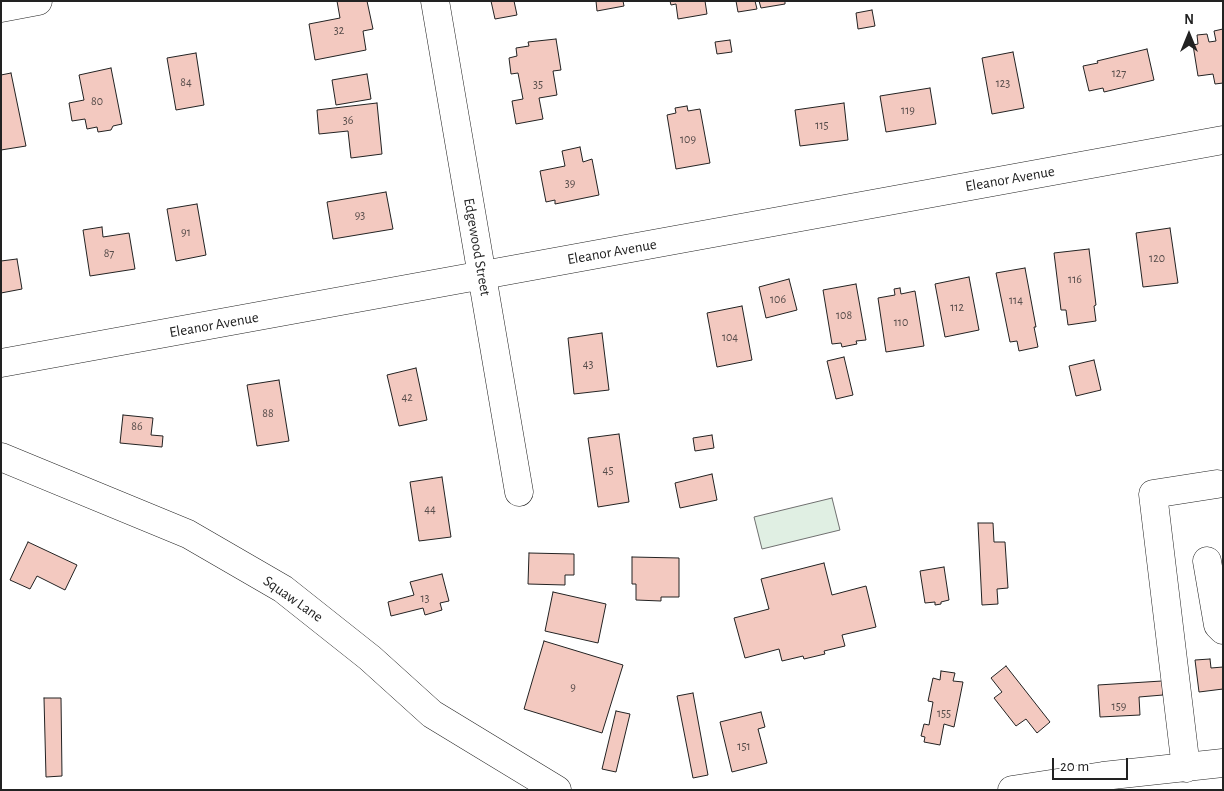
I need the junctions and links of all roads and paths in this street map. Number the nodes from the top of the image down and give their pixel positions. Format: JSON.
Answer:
{"nodes":[{"id":1,"x":38,"y":1,"type":"edge"},
{"id":2,"x":434,"y":1,"type":"edge"},
{"id":3,"x":1,"y":8,"type":"edge"},
{"id":4,"x":1223,"y":140,"type":"edge"},
{"id":5,"x":482,"y":276,"type":"junction"},
{"id":6,"x":1,"y":363,"type":"edge"},
{"id":7,"x":1,"y":457,"type":"edge"},
{"id":8,"x":1217,"y":484,"type":"dead end"},
{"id":9,"x":519,"y":492,"type":"dead end"},
{"id":10,"x":1207,"y":561,"type":"dead end"},
{"id":11,"x":1223,"y":630,"type":"edge"},
{"id":12,"x":1223,"y":763,"type":"edge"},
{"id":13,"x":1186,"y":768,"type":"junction"},
{"id":14,"x":557,"y":790,"type":"edge"},
{"id":15,"x":1012,"y":790,"type":"edge"}],
"edges":[{"from":1,"to":3,"type":"street"},
{"from":2,"to":5,"type":"street","name":"Edgewood Street"},
{"from":4,"to":5,"type":"street","name":"Eleanor Avenue"},
{"from":5,"to":6,"type":"street","name":"Eleanor Avenue"},
{"from":5,"to":9,"type":"street","name":"Edgewood Street"},
{"from":7,"to":14,"type":"street","name":"Squaw Lane"},
{"from":8,"to":13,"type":"street"},
{"from":10,"to":11,"type":"street"},
{"from":12,"to":13,"type":"street"},
{"from":13,"to":15,"type":"street"}]}
